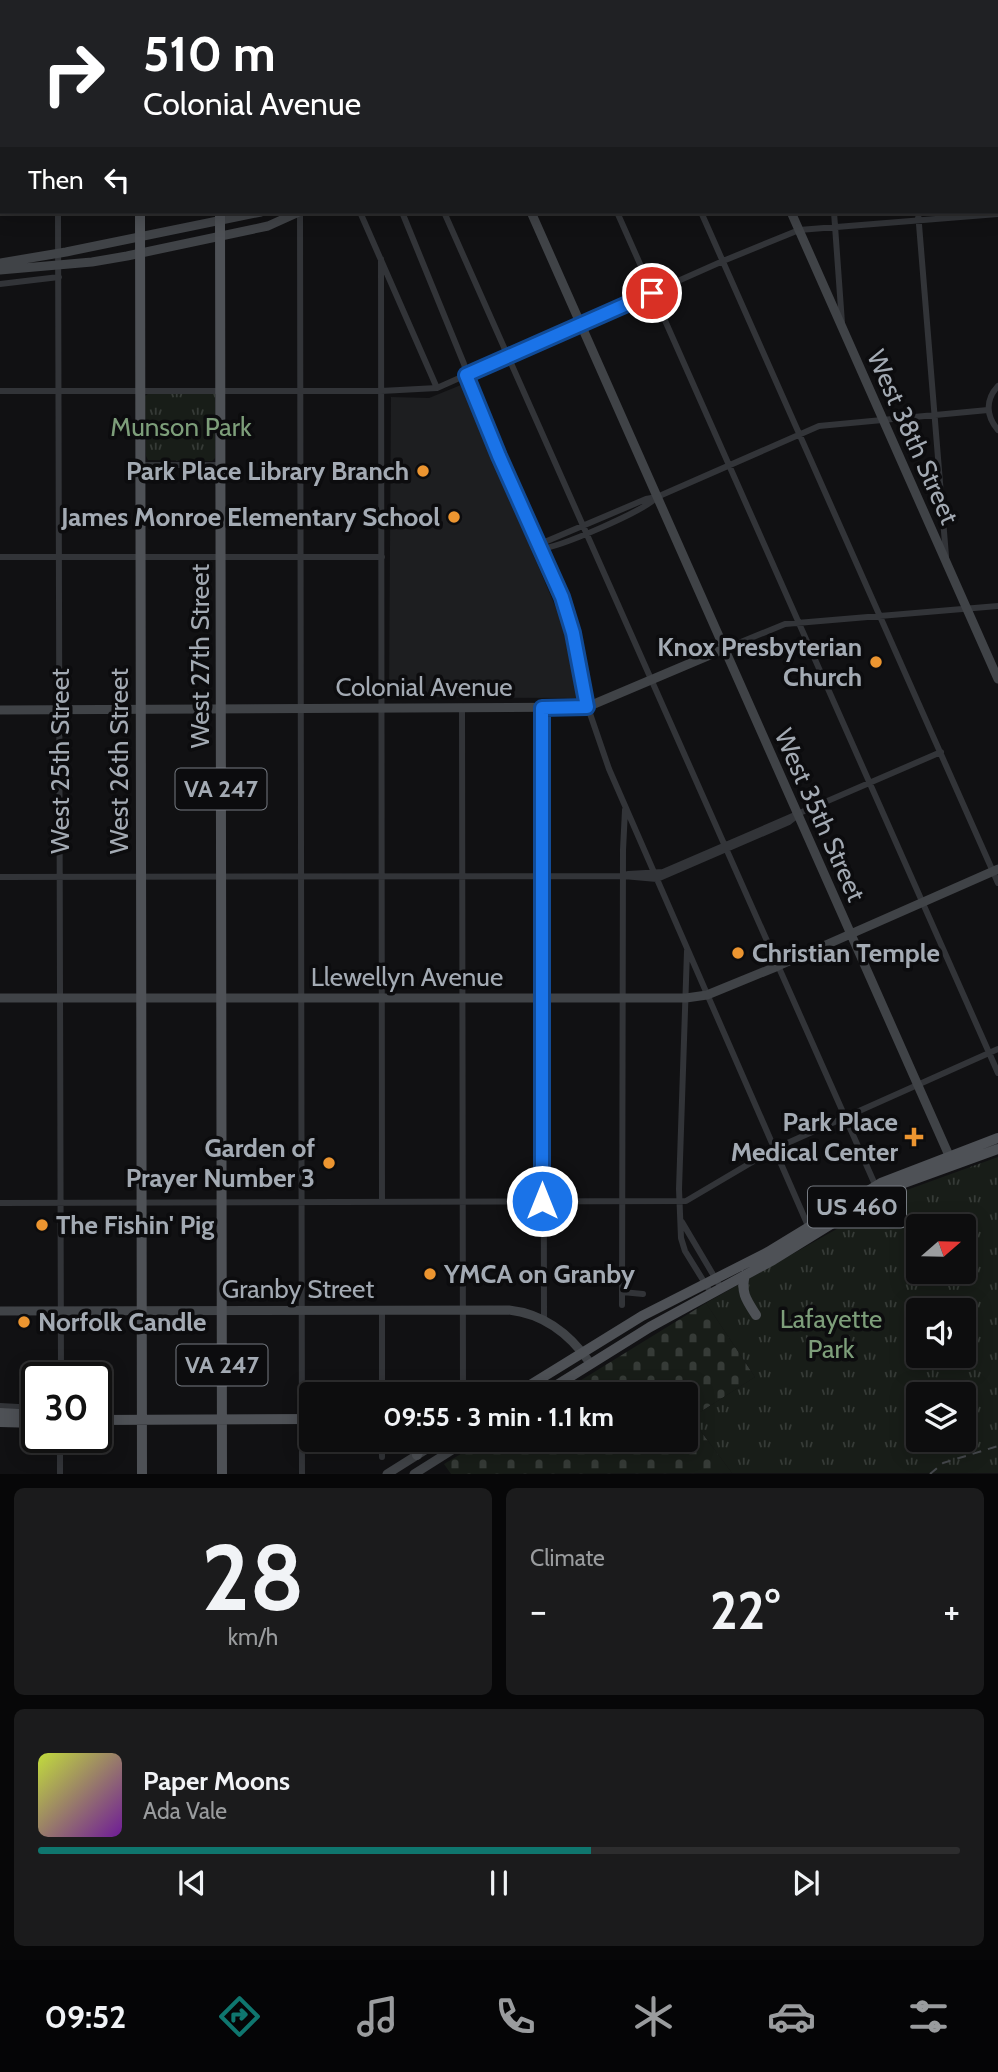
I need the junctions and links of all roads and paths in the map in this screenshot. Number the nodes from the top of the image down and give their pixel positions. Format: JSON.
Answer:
{"nodes":[{"id":1,"x":58,"y":214,"type":"edge"},
{"id":2,"x":140,"y":214,"type":"edge"},
{"id":3,"x":240,"y":214,"type":"edge"},
{"id":4,"x":295,"y":214,"type":"edge"},
{"id":5,"x":299,"y":214,"type":"edge"},
{"id":6,"x":361,"y":214,"type":"edge"},
{"id":7,"x":403,"y":214,"type":"edge"},
{"id":8,"x":445,"y":214,"type":"edge"},
{"id":9,"x":532,"y":214,"type":"edge"},
{"id":10,"x":618,"y":214,"type":"edge"},
{"id":11,"x":702,"y":214,"type":"edge"},
{"id":12,"x":791,"y":214,"type":"edge"},
{"id":13,"x":834,"y":214,"type":"edge"},
{"id":14,"x":918,"y":214,"type":"edge"},
{"id":15,"x":998,"y":215,"type":"edge"},
{"id":16,"x":220,"y":216,"type":"edge"},
{"id":17,"x":919,"y":220,"type":"junction"},
{"id":18,"x":836,"y":228,"type":"junction"},
{"id":19,"x":799,"y":230,"type":"junction"},
{"id":20,"x":220,"y":236,"type":"junction"},
{"id":21,"x":140,"y":237,"type":"junction"},
{"id":22,"x":58,"y":253,"type":"junction"},
{"id":23,"x":140,"y":253,"type":"junction"},
{"id":24,"x":381,"y":259,"type":"junction"},
{"id":25,"x":723,"y":261,"type":"junction"},
{"id":26,"x":0,"y":263,"type":"edge"},
{"id":27,"x":58,"y":265,"type":"junction"},
{"id":28,"x":0,"y":271,"type":"edge"},
{"id":29,"x":59,"y":277,"type":"junction"},
{"id":30,"x":0,"y":284,"type":"edge"},
{"id":31,"x":652,"y":293,"type":"junction"},
{"id":32,"x":580,"y":324,"type":"junction"},
{"id":33,"x":842,"y":328,"type":"junction"},
{"id":34,"x":508,"y":356,"type":"junction"},
{"id":35,"x":466,"y":375,"type":"junction"},
{"id":36,"x":998,"y":386,"type":"edge"},
{"id":37,"x":437,"y":388,"type":"junction"},
{"id":38,"x":300,"y":390,"type":"junction"},
{"id":39,"x":0,"y":391,"type":"edge"},
{"id":40,"x":59,"y":391,"type":"junction"},
{"id":41,"x":140,"y":391,"type":"junction"},
{"id":42,"x":220,"y":391,"type":"junction"},
{"id":43,"x":381,"y":391,"type":"junction"},
{"id":44,"x":988,"y":410,"type":"junction"},
{"id":45,"x":935,"y":416,"type":"junction"},
{"id":46,"x":883,"y":419,"type":"junction"},
{"id":47,"x":998,"y":430,"type":"edge"},
{"id":48,"x":800,"y":434,"type":"junction"},
{"id":49,"x":140,"y":465,"type":"junction"},
{"id":50,"x":220,"y":465,"type":"junction"},
{"id":51,"x":729,"y":465,"type":"junction"},
{"id":52,"x":657,"y":497,"type":"junction"},
{"id":53,"x":585,"y":529,"type":"junction"},
{"id":54,"x":539,"y":549,"type":"junction"},
{"id":55,"x":0,"y":557,"type":"edge"},
{"id":56,"x":60,"y":557,"type":"junction"},
{"id":57,"x":140,"y":557,"type":"junction"},
{"id":58,"x":220,"y":557,"type":"junction"},
{"id":59,"x":300,"y":557,"type":"junction"},
{"id":60,"x":382,"y":557,"type":"junction"},
{"id":61,"x":947,"y":565,"type":"junction"},
{"id":62,"x":998,"y":606,"type":"edge"},
{"id":63,"x":967,"y":609,"type":"junction"},
{"id":64,"x":881,"y":617,"type":"junction"},
{"id":65,"x":799,"y":623,"type":"junction"},
{"id":66,"x":724,"y":649,"type":"junction"},
{"id":67,"x":998,"y":679,"type":"edge"},
{"id":68,"x":652,"y":681,"type":"junction"},
{"id":69,"x":587,"y":707,"type":"junction"},
{"id":70,"x":301,"y":708,"type":"junction"},
{"id":71,"x":382,"y":708,"type":"junction"},
{"id":72,"x":461,"y":708,"type":"junction"},
{"id":73,"x":542,"y":708,"type":"junction"},
{"id":74,"x":0,"y":710,"type":"edge"},
{"id":75,"x":60,"y":710,"type":"junction"},
{"id":76,"x":140,"y":710,"type":"junction"},
{"id":77,"x":221,"y":710,"type":"junction"},
{"id":78,"x":941,"y":752,"type":"junction"},
{"id":79,"x":870,"y":784,"type":"junction"},
{"id":80,"x":625,"y":806,"type":"junction"},
{"id":81,"x":798,"y":815,"type":"junction"},
{"id":82,"x":726,"y":847,"type":"junction"},
{"id":83,"x":995,"y":870,"type":"edge"},
{"id":84,"x":60,"y":876,"type":"junction"},
{"id":85,"x":141,"y":876,"type":"junction"},
{"id":86,"x":301,"y":876,"type":"junction"},
{"id":87,"x":381,"y":876,"type":"junction"},
{"id":88,"x":461,"y":876,"type":"junction"},
{"id":89,"x":542,"y":876,"type":"junction"},
{"id":90,"x":623,"y":876,"type":"junction"},
{"id":91,"x":656,"y":876,"type":"junction"},
{"id":92,"x":0,"y":877,"type":"edge"},
{"id":93,"x":221,"y":877,"type":"junction"},
{"id":94,"x":998,"y":883,"type":"edge"},
{"id":95,"x":922,"y":902,"type":"junction"},
{"id":96,"x":850,"y":934,"type":"junction"},
{"id":97,"x":687,"y":949,"type":"junction"},
{"id":98,"x":778,"y":966,"type":"junction"},
{"id":99,"x":706,"y":995,"type":"junction"},
{"id":100,"x":0,"y":998,"type":"edge"},
{"id":101,"x":60,"y":998,"type":"junction"},
{"id":102,"x":141,"y":998,"type":"junction"},
{"id":103,"x":221,"y":998,"type":"junction"},
{"id":104,"x":301,"y":998,"type":"junction"},
{"id":105,"x":382,"y":998,"type":"junction"},
{"id":106,"x":462,"y":998,"type":"junction"},
{"id":107,"x":542,"y":998,"type":"junction"},
{"id":108,"x":623,"y":998,"type":"junction"},
{"id":109,"x":686,"y":998,"type":"junction"},
{"id":110,"x":998,"y":1049,"type":"edge"},
{"id":111,"x":989,"y":1053,"type":"junction"},
{"id":112,"x":998,"y":1073,"type":"edge"},
{"id":113,"x":918,"y":1085,"type":"junction"},
{"id":114,"x":845,"y":1117,"type":"junction"},
{"id":115,"x":998,"y":1138,"type":"edge"},
{"id":116,"x":774,"y":1149,"type":"junction"},
{"id":117,"x":998,"y":1149,"type":"edge"},
{"id":118,"x":951,"y":1161,"type":"junction"},
{"id":119,"x":877,"y":1190,"type":"junction"},
{"id":120,"x":302,"y":1201,"type":"junction"},
{"id":121,"x":382,"y":1201,"type":"junction"},
{"id":122,"x":462,"y":1201,"type":"junction"},
{"id":123,"x":542,"y":1201,"type":"junction"},
{"id":124,"x":623,"y":1201,"type":"junction"},
{"id":125,"x":679,"y":1201,"type":"junction"},
{"id":126,"x":61,"y":1202,"type":"junction"},
{"id":127,"x":142,"y":1202,"type":"junction"},
{"id":128,"x":221,"y":1202,"type":"junction"},
{"id":129,"x":0,"y":1203,"type":"edge"},
{"id":130,"x":681,"y":1220,"type":"junction"},
{"id":131,"x":810,"y":1231,"type":"junction"},
{"id":132,"x":745,"y":1276,"type":"junction"},
{"id":133,"x":710,"y":1281,"type":"junction"},
{"id":134,"x":716,"y":1291,"type":"junction"},
{"id":135,"x":622,"y":1292,"type":"junction"},
{"id":136,"x":643,"y":1294,"type":"dead end"},
{"id":137,"x":622,"y":1305,"type":"dead end"},
{"id":138,"x":142,"y":1310,"type":"junction"},
{"id":139,"x":222,"y":1310,"type":"junction"},
{"id":140,"x":302,"y":1310,"type":"junction"},
{"id":141,"x":382,"y":1310,"type":"junction"},
{"id":142,"x":462,"y":1310,"type":"junction"},
{"id":143,"x":0,"y":1311,"type":"edge"},
{"id":144,"x":61,"y":1311,"type":"junction"},
{"id":145,"x":756,"y":1315,"type":"dead end"},
{"id":146,"x":544,"y":1320,"type":"junction"},
{"id":147,"x":582,"y":1352,"type":"junction"},
{"id":148,"x":61,"y":1362,"type":"edge"},
{"id":149,"x":590,"y":1363,"type":"junction"},
{"id":150,"x":305,"y":1382,"type":"edge"},
{"id":151,"x":382,"y":1382,"type":"edge"},
{"id":152,"x":463,"y":1382,"type":"edge"},
{"id":153,"x":535,"y":1382,"type":"edge"},
{"id":154,"x":561,"y":1382,"type":"edge"},
{"id":155,"x":0,"y":1406,"type":"edge"},
{"id":156,"x":21,"y":1407,"type":"edge"},
{"id":157,"x":0,"y":1413,"type":"edge"},
{"id":158,"x":21,"y":1414,"type":"edge"},
{"id":159,"x":299,"y":1419,"type":"edge"},
{"id":160,"x":112,"y":1420,"type":"edge"},
{"id":161,"x":142,"y":1420,"type":"junction"},
{"id":162,"x":222,"y":1420,"type":"junction"},
{"id":163,"x":0,"y":1422,"type":"edge"},
{"id":164,"x":21,"y":1423,"type":"edge"},
{"id":165,"x":304,"y":1452,"type":"edge"},
{"id":166,"x":382,"y":1452,"type":"edge"},
{"id":167,"x":418,"y":1452,"type":"edge"},
{"id":168,"x":422,"y":1452,"type":"edge"},
{"id":169,"x":449,"y":1452,"type":"edge"},
{"id":170,"x":60,"y":1453,"type":"edge"},
{"id":171,"x":417,"y":1455,"type":"junction"},
{"id":172,"x":382,"y":1457,"type":"dead end"},
{"id":173,"x":60,"y":1474,"type":"edge"},
{"id":174,"x":142,"y":1474,"type":"edge"},
{"id":175,"x":222,"y":1474,"type":"edge"},
{"id":176,"x":302,"y":1474,"type":"edge"},
{"id":177,"x":387,"y":1474,"type":"edge"},
{"id":178,"x":414,"y":1474,"type":"edge"}],
"edges":[{"from":1,"to":22,"type":"street","name":"West 25th Street"},
{"from":2,"to":21,"type":"main road","name":"West 26th Street","number":"VA 247"},
{"from":3,"to":16,"type":"street"},
{"from":4,"to":20,"type":"street"},
{"from":5,"to":38,"type":"street"},
{"from":6,"to":24,"type":"street"},
{"from":7,"to":35,"type":"street"},
{"from":8,"to":34,"type":"street"},
{"from":9,"to":32,"type":"street","name":"West 35th Street"},
{"from":10,"to":31,"type":"street"},
{"from":11,"to":25,"type":"street"},
{"from":12,"to":19,"type":"street","name":"West 38th Street"},
{"from":13,"to":18,"type":"street"},
{"from":14,"to":17,"type":"street"},
{"from":15,"to":17,"type":"street"},
{"from":16,"to":20,"type":"main road","name":"West 27th Street","number":"VA 247"},
{"from":16,"to":21,"type":"street"},
{"from":17,"to":18,"type":"street"},
{"from":17,"to":45,"type":"street"},
{"from":18,"to":19,"type":"street"},
{"from":18,"to":33,"type":"street"},
{"from":19,"to":25,"type":"street"},
{"from":19,"to":33,"type":"street","name":"West 38th Street"},
{"from":20,"to":23,"type":"street"},
{"from":20,"to":42,"type":"main road","name":"West 27th Street","number":"VA 247"},
{"from":21,"to":22,"type":"street"},
{"from":21,"to":23,"type":"main road","name":"West 26th Street","number":"VA 247"},
{"from":22,"to":26,"type":"street"},
{"from":22,"to":27,"type":"street","name":"West 25th Street"},
{"from":23,"to":27,"type":"street"},
{"from":23,"to":41,"type":"main road","name":"West 26th Street","number":"VA 247"},
{"from":24,"to":37,"type":"street"},
{"from":24,"to":43,"type":"street"},
{"from":25,"to":31,"type":"street"},
{"from":25,"to":48,"type":"street"},
{"from":27,"to":28,"type":"street"},
{"from":27,"to":29,"type":"street","name":"West 25th Street"},
{"from":29,"to":30,"type":"street"},
{"from":29,"to":40,"type":"street","name":"West 25th Street"},
{"from":31,"to":32,"type":"street"},
{"from":31,"to":51,"type":"street"},
{"from":32,"to":34,"type":"street"},
{"from":32,"to":52,"type":"street","name":"West 35th Street"},
{"from":33,"to":46,"type":"street","name":"West 38th Street"},
{"from":34,"to":35,"type":"street"},
{"from":34,"to":53,"type":"street"},
{"from":35,"to":37,"type":"street"},
{"from":35,"to":54,"type":"street"},
{"from":36,"to":44,"type":"street"},
{"from":37,"to":43,"type":"street"},
{"from":38,"to":42,"type":"street"},
{"from":38,"to":43,"type":"street"},
{"from":38,"to":59,"type":"street"},
{"from":39,"to":40,"type":"street"},
{"from":40,"to":41,"type":"street"},
{"from":40,"to":56,"type":"street","name":"West 25th Street"},
{"from":41,"to":42,"type":"street"},
{"from":41,"to":49,"type":"main road","name":"West 26th Street","number":"VA 247"},
{"from":42,"to":50,"type":"main road","name":"West 27th Street","number":"VA 247"},
{"from":43,"to":60,"type":"street"},
{"from":44,"to":45,"type":"street"},
{"from":44,"to":47,"type":"street"},
{"from":45,"to":46,"type":"street"},
{"from":45,"to":61,"type":"street"},
{"from":46,"to":48,"type":"street"},
{"from":46,"to":61,"type":"street","name":"West 38th Street"},
{"from":48,"to":51,"type":"street"},
{"from":48,"to":64,"type":"street"},
{"from":49,"to":50,"type":"street"},
{"from":49,"to":57,"type":"main road","name":"West 26th Street","number":"VA 247"},
{"from":50,"to":58,"type":"main road","name":"West 27th Street","number":"VA 247"},
{"from":51,"to":52,"type":"street"},
{"from":51,"to":65,"type":"street"},
{"from":52,"to":53,"type":"street"},
{"from":52,"to":66,"type":"street","name":"West 35th Street"},
{"from":53,"to":54,"type":"street"},
{"from":53,"to":68,"type":"street"},
{"from":54,"to":69,"type":"street"},
{"from":55,"to":56,"type":"street"},
{"from":56,"to":57,"type":"street"},
{"from":56,"to":75,"type":"street","name":"West 25th Street"},
{"from":57,"to":58,"type":"street"},
{"from":57,"to":76,"type":"main road","name":"West 26th Street","number":"VA 247"},
{"from":58,"to":59,"type":"street"},
{"from":58,"to":77,"type":"main road","name":"West 27th Street","number":"VA 247"},
{"from":59,"to":60,"type":"street"},
{"from":59,"to":70,"type":"street"},
{"from":60,"to":71,"type":"street"},
{"from":61,"to":63,"type":"street","name":"West 38th Street"},
{"from":62,"to":63,"type":"street","name":"Colonial Avenue"},
{"from":63,"to":64,"type":"street","name":"Colonial Avenue"},
{"from":63,"to":67,"type":"street","name":"West 38th Street"},
{"from":64,"to":65,"type":"street","name":"Colonial Avenue"},
{"from":64,"to":78,"type":"street"},
{"from":65,"to":66,"type":"street","name":"Colonial Avenue"},
{"from":65,"to":79,"type":"street"},
{"from":66,"to":68,"type":"street","name":"Colonial Avenue"},
{"from":66,"to":81,"type":"street","name":"West 35th Street"},
{"from":68,"to":69,"type":"street","name":"Colonial Avenue"},
{"from":68,"to":82,"type":"street"},
{"from":69,"to":73,"type":"street","name":"Colonial Avenue"},
{"from":69,"to":80,"type":"street"},
{"from":70,"to":71,"type":"street","name":"Colonial Avenue"},
{"from":70,"to":77,"type":"street","name":"Colonial Avenue"},
{"from":70,"to":86,"type":"street"},
{"from":71,"to":72,"type":"street","name":"Colonial Avenue"},
{"from":71,"to":87,"type":"street"},
{"from":72,"to":73,"type":"street","name":"Colonial Avenue"},
{"from":72,"to":88,"type":"street"},
{"from":73,"to":89,"type":"street"},
{"from":74,"to":75,"type":"street","name":"Colonial Avenue"},
{"from":75,"to":76,"type":"street","name":"Colonial Avenue"},
{"from":75,"to":84,"type":"street","name":"West 25th Street"},
{"from":76,"to":77,"type":"street","name":"Colonial Avenue"},
{"from":76,"to":85,"type":"main road","name":"West 26th Street","number":"VA 247"},
{"from":77,"to":93,"type":"main road","name":"West 27th Street","number":"VA 247"},
{"from":78,"to":79,"type":"street"},
{"from":78,"to":83,"type":"street"},
{"from":79,"to":81,"type":"street"},
{"from":79,"to":95,"type":"street"},
{"from":80,"to":90,"type":"street"},
{"from":80,"to":91,"type":"street"},
{"from":81,"to":82,"type":"street"},
{"from":81,"to":96,"type":"street","name":"West 35th Street"},
{"from":82,"to":91,"type":"street"},
{"from":82,"to":98,"type":"street"},
{"from":83,"to":94,"type":"street"},
{"from":83,"to":95,"type":"street","name":"Llewellyn Avenue"},
{"from":84,"to":85,"type":"street"},
{"from":84,"to":92,"type":"street"},
{"from":84,"to":101,"type":"street","name":"West 25th Street"},
{"from":85,"to":93,"type":"street"},
{"from":85,"to":102,"type":"main road","name":"West 26th Street","number":"VA 247"},
{"from":86,"to":87,"type":"street"},
{"from":86,"to":93,"type":"street"},
{"from":86,"to":104,"type":"street"},
{"from":87,"to":88,"type":"street"},
{"from":87,"to":105,"type":"street"},
{"from":88,"to":89,"type":"street"},
{"from":88,"to":106,"type":"street"},
{"from":89,"to":90,"type":"street"},
{"from":89,"to":107,"type":"street"},
{"from":90,"to":91,"type":"street"},
{"from":90,"to":108,"type":"street"},
{"from":91,"to":97,"type":"street"},
{"from":93,"to":103,"type":"main road","name":"West 27th Street","number":"VA 247"},
{"from":95,"to":96,"type":"street","name":"Llewellyn Avenue"},
{"from":95,"to":111,"type":"street"},
{"from":96,"to":98,"type":"street","name":"Llewellyn Avenue"},
{"from":96,"to":113,"type":"street","name":"West 35th Street"},
{"from":97,"to":99,"type":"street"},
{"from":97,"to":109,"type":"street"},
{"from":98,"to":99,"type":"street","name":"Llewellyn Avenue"},
{"from":98,"to":114,"type":"street"},
{"from":99,"to":109,"type":"street","name":"Llewellyn Avenue"},
{"from":99,"to":116,"type":"street"},
{"from":100,"to":101,"type":"street","name":"Llewellyn Avenue"},
{"from":101,"to":102,"type":"street","name":"Llewellyn Avenue"},
{"from":101,"to":126,"type":"street","name":"West 25th Street"},
{"from":102,"to":103,"type":"street","name":"Llewellyn Avenue"},
{"from":102,"to":127,"type":"main road","name":"West 26th Street","number":"VA 247"},
{"from":103,"to":104,"type":"street","name":"Llewellyn Avenue"},
{"from":103,"to":128,"type":"main road","name":"West 27th Street","number":"VA 247"},
{"from":104,"to":105,"type":"street","name":"Llewellyn Avenue"},
{"from":104,"to":120,"type":"street"},
{"from":105,"to":106,"type":"street","name":"Llewellyn Avenue"},
{"from":105,"to":121,"type":"street"},
{"from":106,"to":107,"type":"street","name":"Llewellyn Avenue"},
{"from":106,"to":122,"type":"street"},
{"from":107,"to":108,"type":"street","name":"Llewellyn Avenue"},
{"from":107,"to":123,"type":"street"},
{"from":108,"to":109,"type":"street","name":"Llewellyn Avenue"},
{"from":108,"to":124,"type":"street"},
{"from":109,"to":125,"type":"street"},
{"from":110,"to":111,"type":"street"},
{"from":111,"to":112,"type":"street"},
{"from":111,"to":113,"type":"street"},
{"from":113,"to":114,"type":"street"},
{"from":113,"to":118,"type":"street","name":"West 35th Street"},
{"from":114,"to":116,"type":"street"},
{"from":114,"to":119,"type":"street"},
{"from":115,"to":118,"type":"main road","number":"US 460"},
{"from":116,"to":125,"type":"street"},
{"from":116,"to":131,"type":"street"},
{"from":117,"to":118,"type":"main road","number":"US 460"},
{"from":118,"to":119,"type":"main road","number":"US 460"},
{"from":119,"to":131,"type":"main road","number":"US 460"},
{"from":120,"to":121,"type":"street"},
{"from":120,"to":128,"type":"street"},
{"from":120,"to":140,"type":"street"},
{"from":121,"to":122,"type":"street"},
{"from":122,"to":123,"type":"street"},
{"from":122,"to":142,"type":"street"},
{"from":123,"to":124,"type":"street"},
{"from":123,"to":146,"type":"street"},
{"from":124,"to":125,"type":"street"},
{"from":124,"to":135,"type":"street"},
{"from":125,"to":130,"type":"street"},
{"from":126,"to":127,"type":"street"},
{"from":126,"to":129,"type":"street"},
{"from":126,"to":144,"type":"street","name":"West 25th Street"},
{"from":127,"to":128,"type":"street"},
{"from":127,"to":138,"type":"main road","name":"West 26th Street","number":"VA 247"},
{"from":128,"to":139,"type":"main road","name":"West 27th Street","number":"VA 247"},
{"from":130,"to":133,"type":"street"},
{"from":130,"to":133,"type":"street"},
{"from":131,"to":132,"type":"main road","number":"US 460"},
{"from":131,"to":133,"type":"main road","number":"US 460"},
{"from":132,"to":134,"type":"main road","number":"US 460"},
{"from":132,"to":145,"type":"main road"},
{"from":133,"to":134,"type":"street"},
{"from":133,"to":134,"type":"street"},
{"from":133,"to":147,"type":"main road","number":"US 460"},
{"from":134,"to":149,"type":"main road","number":"US 460"},
{"from":135,"to":136,"type":"street"},
{"from":135,"to":137,"type":"street"},
{"from":138,"to":139,"type":"street","name":"Granby Street"},
{"from":138,"to":144,"type":"street","name":"Granby Street"},
{"from":138,"to":161,"type":"main road","number":"VA 247"},
{"from":139,"to":140,"type":"street","name":"Granby Street"},
{"from":139,"to":162,"type":"main road","number":"VA 247"},
{"from":140,"to":141,"type":"street","name":"Granby Street"},
{"from":140,"to":150,"type":"street"},
{"from":141,"to":142,"type":"street","name":"Granby Street"},
{"from":141,"to":151,"type":"street"},
{"from":142,"to":146,"type":"street","name":"Granby Street"},
{"from":142,"to":152,"type":"street"},
{"from":143,"to":144,"type":"street","name":"Granby Street"},
{"from":144,"to":148,"type":"street","name":"West 25th Street"},
{"from":146,"to":147,"type":"street","name":"Granby Street"},
{"from":147,"to":149,"type":"street","name":"Granby Street"},
{"from":147,"to":153,"type":"main road","number":"US 460"},
{"from":149,"to":154,"type":"main road","number":"US 460"},
{"from":155,"to":156,"type":"street"},
{"from":157,"to":158,"type":"main road"},
{"from":159,"to":162,"type":"main road"},
{"from":160,"to":161,"type":"main road"},
{"from":161,"to":162,"type":"main road"},
{"from":161,"to":174,"type":"main road","number":"VA 247"},
{"from":162,"to":175,"type":"main road","number":"VA 247"},
{"from":163,"to":164,"type":"main road"},
{"from":165,"to":176,"type":"street"},
{"from":166,"to":172,"type":"street"},
{"from":167,"to":171,"type":"main road"},
{"from":168,"to":171,"type":"street"},
{"from":169,"to":178,"type":"street"},
{"from":170,"to":173,"type":"street"},
{"from":171,"to":177,"type":"street"}]}
